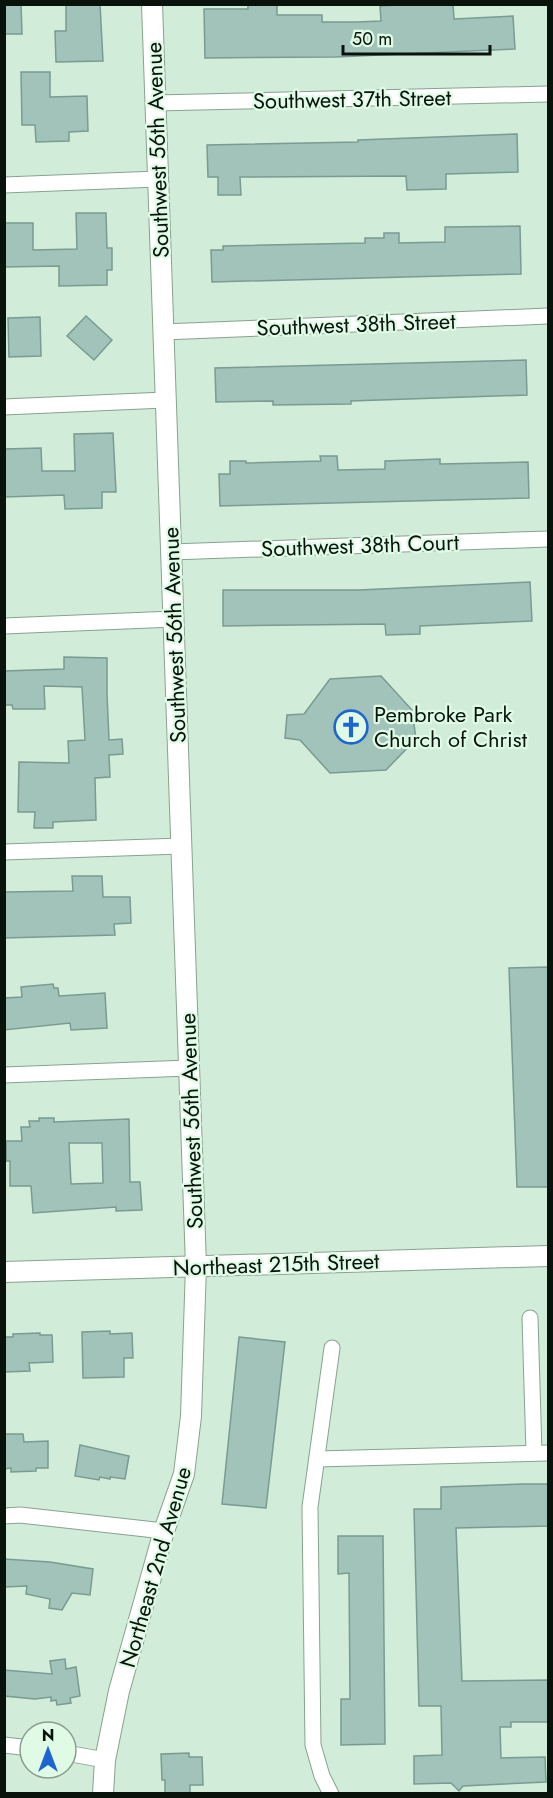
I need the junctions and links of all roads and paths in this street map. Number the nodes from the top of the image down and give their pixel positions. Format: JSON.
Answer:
{"nodes":[{"id":1,"x":152,"y":4,"type":"edge"},
{"id":2,"x":549,"y":94,"type":"edge"},
{"id":3,"x":155,"y":103,"type":"junction"},
{"id":4,"x":158,"y":179,"type":"junction"},
{"id":5,"x":4,"y":184,"type":"edge"},
{"id":6,"x":549,"y":316,"type":"edge"},
{"id":7,"x":163,"y":332,"type":"junction"},
{"id":8,"x":165,"y":400,"type":"junction"},
{"id":9,"x":4,"y":407,"type":"edge"},
{"id":10,"x":549,"y":538,"type":"edge"},
{"id":11,"x":171,"y":552,"type":"junction"},
{"id":12,"x":174,"y":620,"type":"junction"},
{"id":13,"x":4,"y":626,"type":"edge"},
{"id":14,"x":182,"y":846,"type":"junction"},
{"id":15,"x":4,"y":852,"type":"edge"},
{"id":16,"x":189,"y":1068,"type":"junction"},
{"id":17,"x":4,"y":1075,"type":"edge"},
{"id":18,"x":549,"y":1256,"type":"edge"},
{"id":19,"x":196,"y":1266,"type":"junction"},
{"id":20,"x":4,"y":1272,"type":"edge"},
{"id":21,"x":530,"y":1318,"type":"dead end"},
{"id":22,"x":332,"y":1348,"type":"dead end"},
{"id":23,"x":541,"y":1453,"type":"edge"},
{"id":24,"x":317,"y":1459,"type":"junction"},
{"id":25,"x":4,"y":1516,"type":"edge"},
{"id":26,"x":164,"y":1531,"type":"junction"},
{"id":27,"x":78,"y":1755,"type":"edge"},
{"id":28,"x":105,"y":1760,"type":"junction"},
{"id":29,"x":103,"y":1794,"type":"edge"},
{"id":30,"x":331,"y":1794,"type":"edge"}],
"edges":[{"from":1,"to":3,"type":"street","name":"Southwest 56th Avenue"},
{"from":2,"to":3,"type":"street","name":"Southwest 37th Street"},
{"from":3,"to":4,"type":"street","name":"Southwest 56th Avenue"},
{"from":4,"to":5,"type":"street"},
{"from":4,"to":7,"type":"street","name":"Southwest 56th Avenue"},
{"from":6,"to":7,"type":"street","name":"Southwest 38th Street"},
{"from":7,"to":8,"type":"street","name":"Southwest 56th Avenue"},
{"from":8,"to":9,"type":"street"},
{"from":8,"to":11,"type":"street","name":"Southwest 56th Avenue"},
{"from":10,"to":11,"type":"street","name":"Southwest 38th Court"},
{"from":11,"to":12,"type":"street","name":"Southwest 56th Avenue"},
{"from":12,"to":13,"type":"street"},
{"from":12,"to":14,"type":"street","name":"Southwest 56th Avenue"},
{"from":14,"to":15,"type":"street"},
{"from":14,"to":16,"type":"street","name":"Southwest 56th Avenue"},
{"from":16,"to":17,"type":"street"},
{"from":16,"to":19,"type":"street","name":"Southwest 56th Avenue"},
{"from":18,"to":19,"type":"street","name":"Northeast 215th Street"},
{"from":19,"to":20,"type":"street","name":"Northeast 215th Street"},
{"from":19,"to":26,"type":"street","name":"Northeast 2nd Avenue"},
{"from":21,"to":23,"type":"street"},
{"from":22,"to":24,"type":"street"},
{"from":23,"to":24,"type":"street"},
{"from":24,"to":30,"type":"street"},
{"from":25,"to":26,"type":"street"},
{"from":26,"to":28,"type":"street","name":"Northeast 2nd Avenue"},
{"from":27,"to":28,"type":"street"},
{"from":28,"to":29,"type":"street","name":"Northeast 2nd Avenue"}]}
